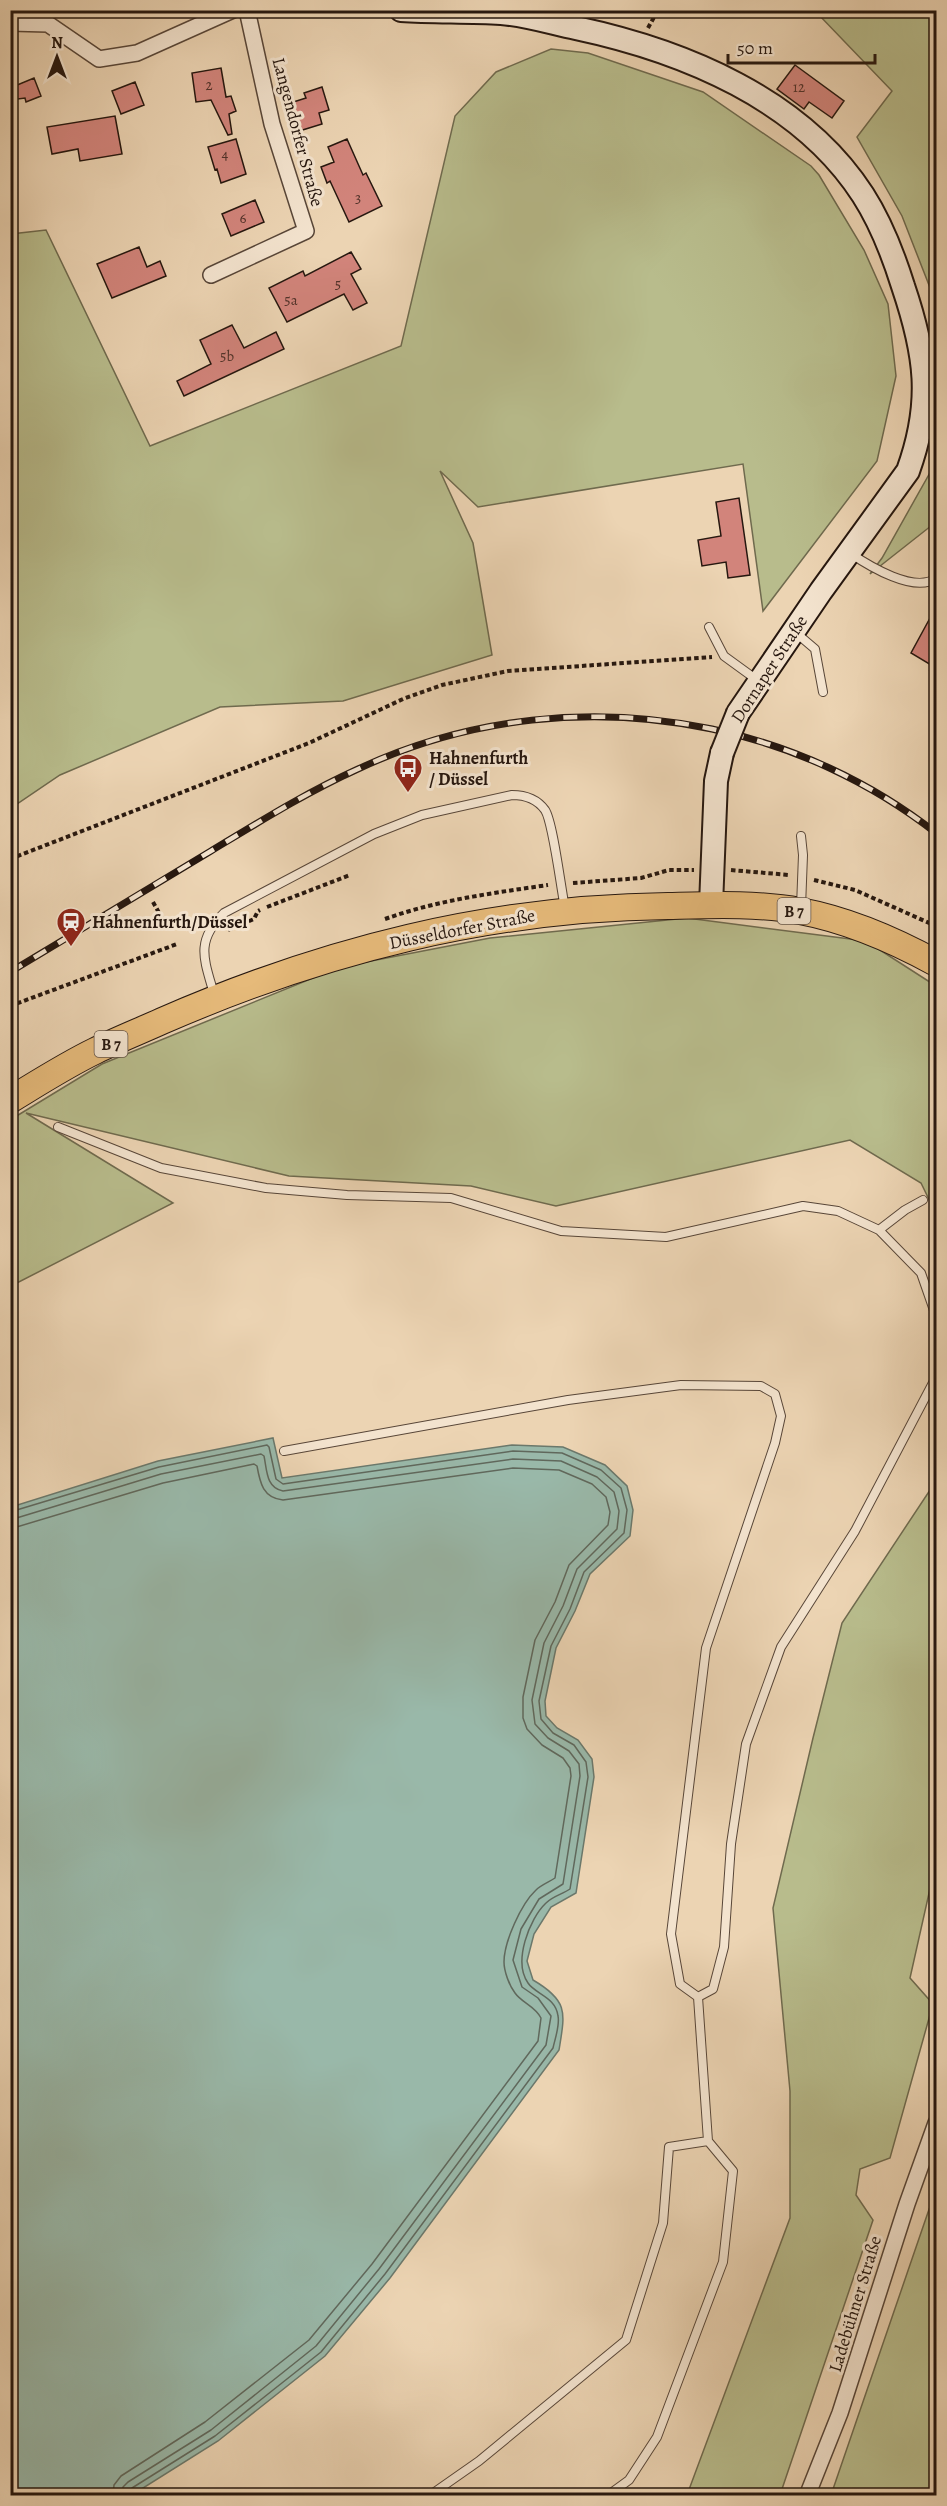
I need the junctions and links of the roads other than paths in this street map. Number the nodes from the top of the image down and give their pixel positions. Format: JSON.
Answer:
{"nodes":[{"id":1,"x":233,"y":10,"type":"edge"},
{"id":2,"x":247,"y":10,"type":"edge"},
{"id":3,"x":401,"y":10,"type":"edge"},
{"id":4,"x":47,"y":17,"type":"edge"},
{"id":5,"x":10,"y":22,"type":"edge"},
{"id":6,"x":211,"y":275,"type":"dead end"},
{"id":7,"x":849,"y":552,"type":"junction"},
{"id":8,"x":936,"y":578,"type":"edge"},
{"id":9,"x":709,"y":627,"type":"dead end"},
{"id":10,"x":794,"y":631,"type":"junction"},
{"id":11,"x":758,"y":681,"type":"junction"},
{"id":12,"x":824,"y":692,"type":"dead end"},
{"id":13,"x":801,"y":836,"type":"dead end"},
{"id":14,"x":711,"y":905,"type":"junction"},
{"id":15,"x":565,"y":911,"type":"junction"},
{"id":16,"x":801,"y":912,"type":"junction"},
{"id":17,"x":936,"y":963,"type":"edge"},
{"id":18,"x":216,"y":998,"type":"junction"},
{"id":19,"x":10,"y":1100,"type":"edge"},
{"id":20,"x":58,"y":1127,"type":"dead end"},
{"id":21,"x":923,"y":1200,"type":"dead end"},
{"id":22,"x":879,"y":1230,"type":"junction"},
{"id":23,"x":936,"y":1316,"type":"edge"},
{"id":24,"x":936,"y":1377,"type":"edge"},
{"id":25,"x":284,"y":1451,"type":"dead end"},
{"id":26,"x":698,"y":1997,"type":"junction"},
{"id":27,"x":936,"y":2122,"type":"edge"},
{"id":28,"x":708,"y":2141,"type":"junction"},
{"id":29,"x":429,"y":2496,"type":"edge"},
{"id":30,"x":607,"y":2496,"type":"edge"},
{"id":31,"x":807,"y":2496,"type":"edge"}],
"edges":[{"from":1,"to":4,"type":"street"},
{"from":2,"to":6,"type":"street","name":"Langendorfer Straße"},
{"from":3,"to":7,"type":"main road","name":"Dornaper Straße"},
{"from":4,"to":5,"type":"street"},
{"from":7,"to":8,"type":"lane"},
{"from":7,"to":10,"type":"main road","name":"Dornaper Straße"},
{"from":9,"to":11,"type":"lane"},
{"from":10,"to":11,"type":"main road","name":"Dornaper Straße"},
{"from":10,"to":12,"type":"lane"},
{"from":11,"to":14,"type":"main road","name":"Dornaper Straße","bridge":true},
{"from":13,"to":16,"type":"lane"},
{"from":14,"to":15,"type":"main road","name":"Düsseldorfer Straße","number":"B 7"},
{"from":14,"to":16,"type":"main road","name":"Düsseldorfer Straße","number":"B 7"},
{"from":15,"to":18,"type":"main road","name":"Düsseldorfer Straße","number":"B 7"},
{"from":15,"to":18,"type":"lane"},
{"from":16,"to":17,"type":"main road","name":"Düsseldorfer Straße","number":"B 7"},
{"from":18,"to":19,"type":"main road","name":"Düsseldorfer Straße","number":"B 7"},
{"from":20,"to":22,"type":"lane"},
{"from":21,"to":22,"type":"lane"},
{"from":22,"to":23,"type":"lane"},
{"from":24,"to":26,"type":"lane"},
{"from":25,"to":26,"type":"lane"},
{"from":26,"to":28,"type":"lane"},
{"from":27,"to":31,"type":"street","name":"Ladebühner Straße"},
{"from":28,"to":29,"type":"lane"},
{"from":28,"to":30,"type":"lane"}]}
